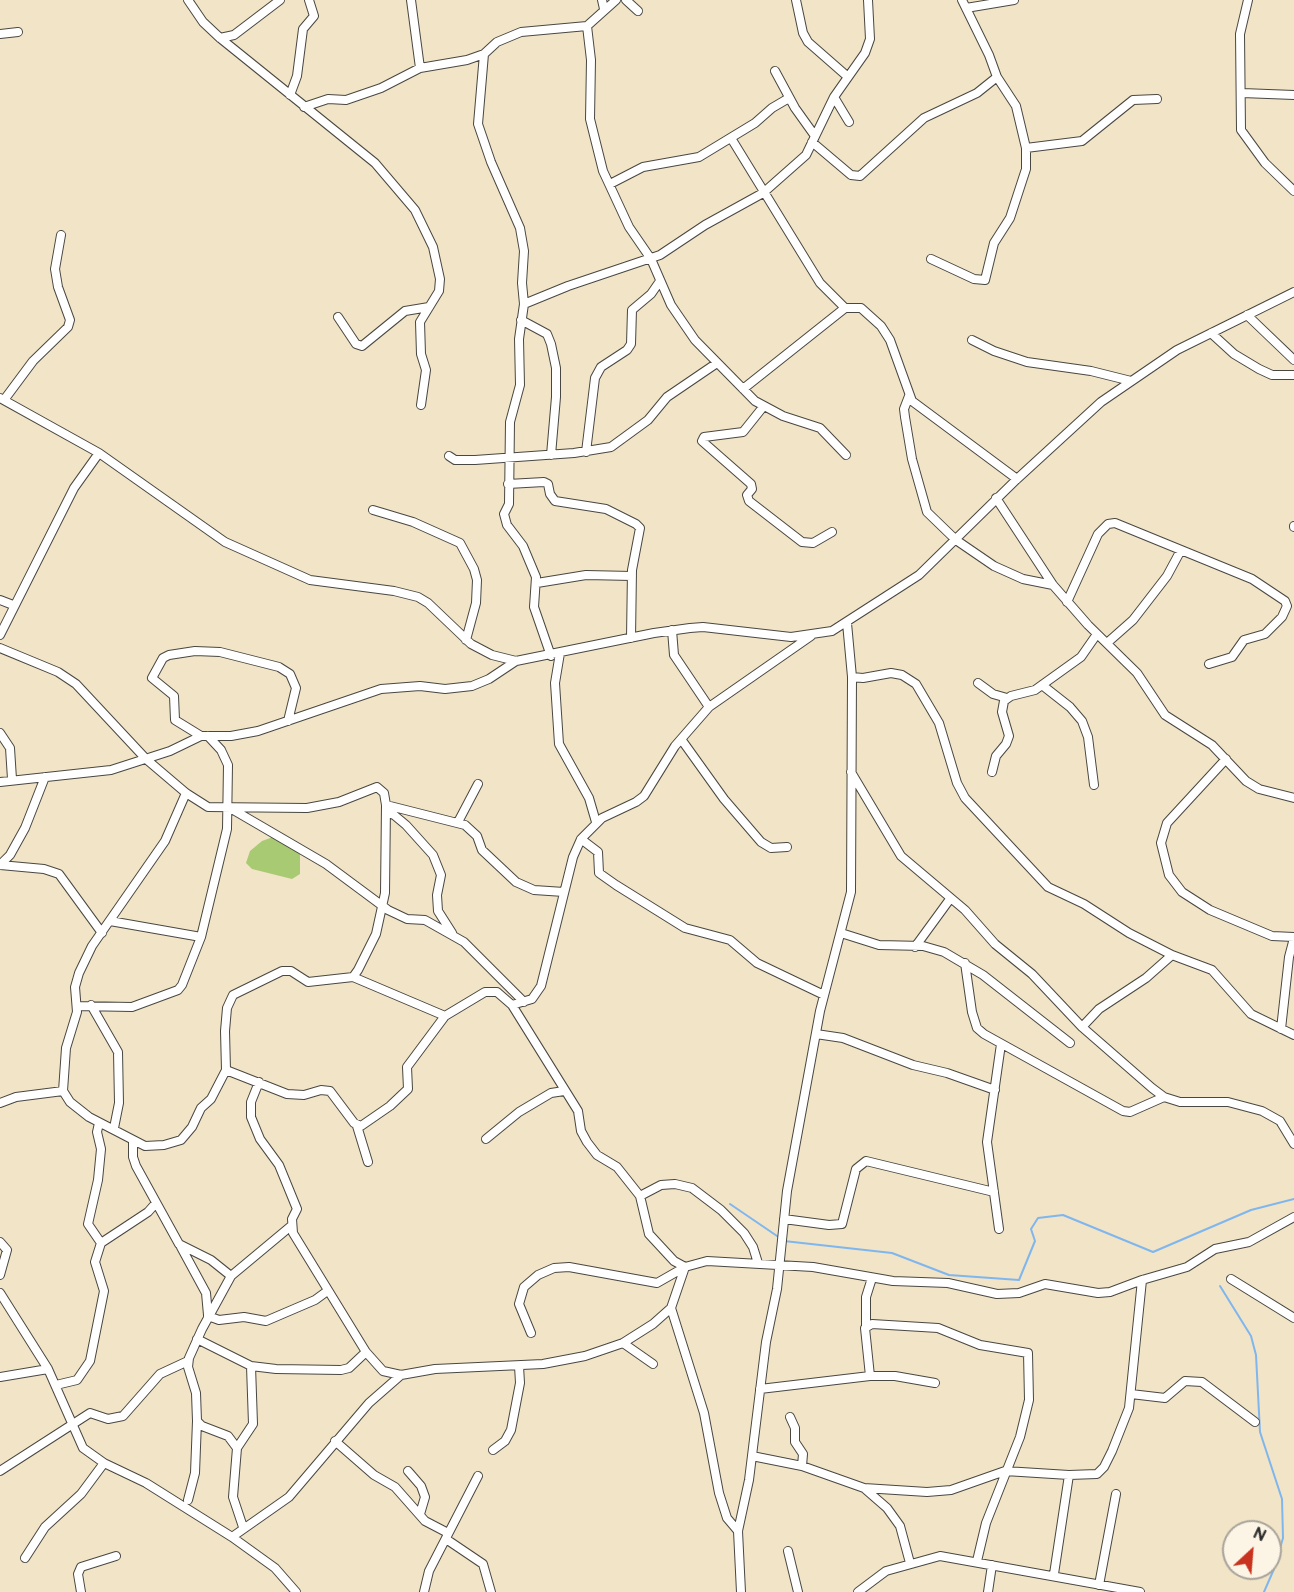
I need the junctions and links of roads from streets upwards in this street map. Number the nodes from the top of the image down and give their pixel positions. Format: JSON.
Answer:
{"nodes":[{"id":1,"x":188,"y":0,"type":"edge"},
{"id":2,"x":280,"y":0,"type":"edge"},
{"id":3,"x":309,"y":0,"type":"edge"},
{"id":4,"x":411,"y":0,"type":"edge"},
{"id":5,"x":602,"y":0,"type":"edge"},
{"id":6,"x":616,"y":0,"type":"edge"},
{"id":7,"x":626,"y":0,"type":"edge"},
{"id":8,"x":796,"y":0,"type":"edge"},
{"id":9,"x":868,"y":0,"type":"edge"},
{"id":10,"x":1014,"y":0,"type":"edge"},
{"id":11,"x":1248,"y":0,"type":"edge"},
{"id":12,"x":964,"y":4,"type":"edge"},
{"id":13,"x":604,"y":9,"type":"junction"},
{"id":14,"x":638,"y":11,"type":"dead end"},
{"id":15,"x":586,"y":26,"type":"junction"},
{"id":16,"x":18,"y":32,"type":"dead end"},
{"id":17,"x":0,"y":34,"type":"edge"},
{"id":18,"x":220,"y":38,"type":"junction"},
{"id":19,"x":484,"y":54,"type":"junction"},
{"id":20,"x":420,"y":68,"type":"junction"},
{"id":21,"x":775,"y":71,"type":"dead end"},
{"id":22,"x":848,"y":77,"type":"junction"},
{"id":23,"x":997,"y":77,"type":"junction"},
{"id":24,"x":1242,"y":93,"type":"junction"},
{"id":25,"x":290,"y":95,"type":"junction"},
{"id":26,"x":1294,"y":95,"type":"edge"},
{"id":27,"x":834,"y":97,"type":"junction"},
{"id":28,"x":789,"y":98,"type":"junction"},
{"id":29,"x":1157,"y":99,"type":"dead end"},
{"id":30,"x":304,"y":107,"type":"junction"},
{"id":31,"x":849,"y":122,"type":"dead end"},
{"id":32,"x":731,"y":138,"type":"junction"},
{"id":33,"x":814,"y":139,"type":"junction"},
{"id":34,"x":1026,"y":148,"type":"junction"},
{"id":35,"x":610,"y":184,"type":"junction"},
{"id":36,"x":1294,"y":191,"type":"edge"},
{"id":37,"x":763,"y":193,"type":"junction"},
{"id":38,"x":61,"y":235,"type":"dead end"},
{"id":39,"x":651,"y":259,"type":"junction"},
{"id":40,"x":931,"y":259,"type":"dead end"},
{"id":41,"x":660,"y":281,"type":"junction"},
{"id":42,"x":1294,"y":292,"type":"edge"},
{"id":43,"x":524,"y":304,"type":"junction"},
{"id":44,"x":429,"y":307,"type":"junction"},
{"id":45,"x":845,"y":308,"type":"junction"},
{"id":46,"x":1247,"y":315,"type":"junction"},
{"id":47,"x":338,"y":317,"type":"dead end"},
{"id":48,"x":522,"y":320,"type":"junction"},
{"id":49,"x":1211,"y":333,"type":"junction"},
{"id":50,"x":972,"y":340,"type":"dead end"},
{"id":51,"x":1294,"y":360,"type":"edge"},
{"id":52,"x":717,"y":363,"type":"junction"},
{"id":53,"x":1294,"y":375,"type":"edge"},
{"id":54,"x":1131,"y":381,"type":"junction"},
{"id":55,"x":742,"y":389,"type":"junction"},
{"id":56,"x":909,"y":396,"type":"junction"},
{"id":57,"x":2,"y":399,"type":"edge"},
{"id":58,"x":421,"y":405,"type":"dead end"},
{"id":59,"x":763,"y":407,"type":"junction"},
{"id":60,"x":586,"y":452,"type":"junction"},
{"id":61,"x":99,"y":453,"type":"junction"},
{"id":62,"x":551,"y":455,"type":"junction"},
{"id":63,"x":846,"y":455,"type":"dead end"},
{"id":64,"x":449,"y":456,"type":"dead end"},
{"id":65,"x":508,"y":458,"type":"junction"},
{"id":66,"x":1017,"y":479,"type":"junction"},
{"id":67,"x":508,"y":484,"type":"junction"},
{"id":68,"x":996,"y":498,"type":"junction"},
{"id":69,"x":373,"y":510,"type":"dead end"},
{"id":70,"x":832,"y":532,"type":"dead end"},
{"id":71,"x":956,"y":540,"type":"junction"},
{"id":72,"x":1181,"y":550,"type":"junction"},
{"id":73,"x":632,"y":576,"type":"junction"},
{"id":74,"x":537,"y":583,"type":"junction"},
{"id":75,"x":1053,"y":585,"type":"junction"},
{"id":76,"x":0,"y":600,"type":"edge"},
{"id":77,"x":1067,"y":602,"type":"junction"},
{"id":78,"x":13,"y":605,"type":"junction"},
{"id":79,"x":847,"y":623,"type":"junction"},
{"id":80,"x":672,"y":630,"type":"junction"},
{"id":81,"x":1097,"y":634,"type":"junction"},
{"id":82,"x":0,"y":635,"type":"edge"},
{"id":83,"x":812,"y":635,"type":"junction"},
{"id":84,"x":631,"y":638,"type":"junction"},
{"id":85,"x":466,"y":640,"type":"junction"},
{"id":86,"x":1107,"y":643,"type":"junction"},
{"id":87,"x":0,"y":648,"type":"edge"},
{"id":88,"x":555,"y":654,"type":"junction"},
{"id":89,"x":516,"y":661,"type":"junction"},
{"id":90,"x":1209,"y":664,"type":"dead end"},
{"id":91,"x":852,"y":677,"type":"junction"},
{"id":92,"x":978,"y":683,"type":"dead end"},
{"id":93,"x":1042,"y":685,"type":"junction"},
{"id":94,"x":1007,"y":698,"type":"junction"},
{"id":95,"x":709,"y":707,"type":"junction"},
{"id":96,"x":288,"y":721,"type":"junction"},
{"id":97,"x":0,"y":733,"type":"edge"},
{"id":98,"x":204,"y":736,"type":"junction"},
{"id":99,"x":681,"y":739,"type":"junction"},
{"id":100,"x":146,"y":759,"type":"junction"},
{"id":101,"x":1226,"y":759,"type":"junction"},
{"id":102,"x":850,"y":770,"type":"junction"},
{"id":103,"x":992,"y":772,"type":"dead end"},
{"id":104,"x":45,"y":777,"type":"junction"},
{"id":105,"x":12,"y":779,"type":"junction"},
{"id":106,"x":0,"y":782,"type":"edge"},
{"id":107,"x":478,"y":784,"type":"dead end"},
{"id":108,"x":1094,"y":785,"type":"dead end"},
{"id":109,"x":186,"y":793,"type":"junction"},
{"id":110,"x":1294,"y":798,"type":"edge"},
{"id":111,"x":229,"y":807,"type":"junction"},
{"id":112,"x":386,"y":808,"type":"junction"},
{"id":113,"x":458,"y":822,"type":"junction"},
{"id":114,"x":596,"y":822,"type":"junction"},
{"id":115,"x":582,"y":839,"type":"junction"},
{"id":116,"x":787,"y":847,"type":"dead end"},
{"id":117,"x":0,"y":865,"type":"edge"},
{"id":118,"x":564,"y":892,"type":"junction"},
{"id":119,"x":950,"y":899,"type":"junction"},
{"id":120,"x":382,"y":905,"type":"junction"},
{"id":121,"x":110,"y":921,"type":"junction"},
{"id":122,"x":102,"y":933,"type":"junction"},
{"id":123,"x":842,"y":933,"type":"junction"},
{"id":124,"x":201,"y":937,"type":"junction"},
{"id":125,"x":455,"y":937,"type":"junction"},
{"id":126,"x":1294,"y":938,"type":"edge"},
{"id":127,"x":915,"y":947,"type":"junction"},
{"id":128,"x":1172,"y":955,"type":"junction"},
{"id":129,"x":965,"y":963,"type":"junction"},
{"id":130,"x":353,"y":977,"type":"junction"},
{"id":131,"x":824,"y":995,"type":"junction"},
{"id":132,"x":524,"y":1002,"type":"junction"},
{"id":133,"x":91,"y":1005,"type":"junction"},
{"id":134,"x":512,"y":1005,"type":"junction"},
{"id":135,"x":78,"y":1006,"type":"junction"},
{"id":136,"x":445,"y":1016,"type":"junction"},
{"id":137,"x":1082,"y":1027,"type":"junction"},
{"id":138,"x":1281,"y":1029,"type":"junction"},
{"id":139,"x":816,"y":1034,"type":"junction"},
{"id":140,"x":1294,"y":1035,"type":"edge"},
{"id":141,"x":1070,"y":1043,"type":"dead end"},
{"id":142,"x":1001,"y":1044,"type":"junction"},
{"id":143,"x":226,"y":1070,"type":"junction"},
{"id":144,"x":259,"y":1082,"type":"junction"},
{"id":145,"x":995,"y":1090,"type":"junction"},
{"id":146,"x":63,"y":1091,"type":"junction"},
{"id":147,"x":564,"y":1091,"type":"junction"},
{"id":148,"x":1164,"y":1097,"type":"junction"},
{"id":149,"x":0,"y":1103,"type":"edge"},
{"id":150,"x":99,"y":1123,"type":"junction"},
{"id":151,"x":357,"y":1126,"type":"junction"},
{"id":152,"x":114,"y":1128,"type":"junction"},
{"id":153,"x":486,"y":1139,"type":"dead end"},
{"id":154,"x":133,"y":1140,"type":"junction"},
{"id":155,"x":1294,"y":1144,"type":"edge"},
{"id":156,"x":368,"y":1162,"type":"dead end"},
{"id":157,"x":994,"y":1192,"type":"junction"},
{"id":158,"x":640,"y":1196,"type":"junction"},
{"id":159,"x":156,"y":1203,"type":"junction"},
{"id":160,"x":1294,"y":1217,"type":"edge"},
{"id":161,"x":784,"y":1219,"type":"junction"},
{"id":162,"x":291,"y":1226,"type":"junction"},
{"id":163,"x":999,"y":1229,"type":"dead end"},
{"id":164,"x":0,"y":1242,"type":"edge"},
{"id":165,"x":101,"y":1244,"type":"junction"},
{"id":166,"x":179,"y":1244,"type":"junction"},
{"id":167,"x":758,"y":1263,"type":"junction"},
{"id":168,"x":780,"y":1266,"type":"junction"},
{"id":169,"x":685,"y":1267,"type":"junction"},
{"id":170,"x":0,"y":1275,"type":"edge"},
{"id":171,"x":231,"y":1276,"type":"junction"},
{"id":172,"x":872,"y":1278,"type":"junction"},
{"id":173,"x":1231,"y":1279,"type":"dead end"},
{"id":174,"x":1142,"y":1280,"type":"junction"},
{"id":175,"x":326,"y":1292,"type":"junction"},
{"id":176,"x":0,"y":1293,"type":"edge"},
{"id":177,"x":671,"y":1308,"type":"junction"},
{"id":178,"x":208,"y":1316,"type":"junction"},
{"id":179,"x":1294,"y":1318,"type":"edge"},
{"id":180,"x":866,"y":1326,"type":"junction"},
{"id":181,"x":531,"y":1333,"type":"dead end"},
{"id":182,"x":198,"y":1339,"type":"junction"},
{"id":183,"x":623,"y":1343,"type":"junction"},
{"id":184,"x":366,"y":1352,"type":"junction"},
{"id":185,"x":188,"y":1361,"type":"junction"},
{"id":186,"x":652,"y":1364,"type":"dead end"},
{"id":187,"x":251,"y":1366,"type":"junction"},
{"id":188,"x":519,"y":1366,"type":"junction"},
{"id":189,"x":48,"y":1369,"type":"junction"},
{"id":190,"x":401,"y":1375,"type":"junction"},
{"id":191,"x":870,"y":1376,"type":"junction"},
{"id":192,"x":0,"y":1377,"type":"edge"},
{"id":193,"x":935,"y":1383,"type":"dead end"},
{"id":194,"x":56,"y":1385,"type":"junction"},
{"id":195,"x":760,"y":1389,"type":"junction"},
{"id":196,"x":1131,"y":1394,"type":"junction"},
{"id":197,"x":790,"y":1417,"type":"dead end"},
{"id":198,"x":197,"y":1421,"type":"junction"},
{"id":199,"x":1255,"y":1422,"type":"dead end"},
{"id":200,"x":74,"y":1424,"type":"junction"},
{"id":201,"x":335,"y":1441,"type":"junction"},
{"id":202,"x":237,"y":1448,"type":"junction"},
{"id":203,"x":493,"y":1450,"type":"dead end"},
{"id":204,"x":752,"y":1456,"type":"junction"},
{"id":205,"x":104,"y":1463,"type":"junction"},
{"id":206,"x":802,"y":1466,"type":"junction"},
{"id":207,"x":0,"y":1471,"type":"edge"},
{"id":208,"x":1005,"y":1471,"type":"junction"},
{"id":209,"x":408,"y":1472,"type":"dead end"},
{"id":210,"x":1069,"y":1475,"type":"junction"},
{"id":211,"x":478,"y":1476,"type":"dead end"},
{"id":212,"x":864,"y":1488,"type":"junction"},
{"id":213,"x":1116,"y":1494,"type":"dead end"},
{"id":214,"x":188,"y":1500,"type":"dead end"},
{"id":215,"x":420,"y":1514,"type":"junction"},
{"id":216,"x":243,"y":1527,"type":"junction"},
{"id":217,"x":738,"y":1531,"type":"junction"},
{"id":218,"x":447,"y":1536,"type":"junction"},
{"id":219,"x":232,"y":1537,"type":"junction"},
{"id":220,"x":788,"y":1551,"type":"dead end"},
{"id":221,"x":116,"y":1556,"type":"dead end"},
{"id":222,"x":25,"y":1558,"type":"dead end"},
{"id":223,"x":977,"y":1561,"type":"junction"},
{"id":224,"x":909,"y":1563,"type":"junction"},
{"id":225,"x":992,"y":1565,"type":"junction"},
{"id":226,"x":1053,"y":1575,"type":"junction"},
{"id":227,"x":1099,"y":1585,"type":"junction"},
{"id":228,"x":81,"y":1592,"type":"edge"},
{"id":229,"x":296,"y":1592,"type":"edge"},
{"id":230,"x":424,"y":1592,"type":"edge"},
{"id":231,"x":491,"y":1592,"type":"edge"},
{"id":232,"x":741,"y":1592,"type":"edge"},
{"id":233,"x":798,"y":1592,"type":"edge"},
{"id":234,"x":858,"y":1592,"type":"edge"},
{"id":235,"x":988,"y":1592,"type":"edge"},
{"id":236,"x":1140,"y":1592,"type":"edge"}],
"edges":[{"from":1,"to":18,"type":"street"},
{"from":2,"to":18,"type":"street"},
{"from":3,"to":25,"type":"street"},
{"from":4,"to":20,"type":"street"},
{"from":5,"to":13,"type":"street"},
{"from":6,"to":13,"type":"street"},
{"from":7,"to":14,"type":"street"},
{"from":8,"to":22,"type":"street"},
{"from":9,"to":22,"type":"street"},
{"from":10,"to":12,"type":"street"},
{"from":11,"to":24,"type":"street"},
{"from":12,"to":23,"type":"street"},
{"from":13,"to":15,"type":"street"},
{"from":15,"to":19,"type":"street"},
{"from":15,"to":35,"type":"street"},
{"from":16,"to":17,"type":"street"},
{"from":18,"to":25,"type":"street"},
{"from":19,"to":20,"type":"street"},
{"from":19,"to":43,"type":"street"},
{"from":20,"to":30,"type":"street"},
{"from":21,"to":28,"type":"street"},
{"from":22,"to":27,"type":"street"},
{"from":23,"to":33,"type":"street"},
{"from":23,"to":34,"type":"street"},
{"from":24,"to":26,"type":"street"},
{"from":24,"to":36,"type":"street"},
{"from":25,"to":30,"type":"street"},
{"from":27,"to":31,"type":"street"},
{"from":27,"to":33,"type":"street"},
{"from":28,"to":32,"type":"street"},
{"from":28,"to":33,"type":"street"},
{"from":29,"to":34,"type":"street"},
{"from":30,"to":44,"type":"street"},
{"from":32,"to":35,"type":"street"},
{"from":32,"to":37,"type":"street"},
{"from":33,"to":37,"type":"street"},
{"from":34,"to":40,"type":"street"},
{"from":35,"to":39,"type":"street"},
{"from":37,"to":39,"type":"street"},
{"from":37,"to":45,"type":"street"},
{"from":38,"to":57,"type":"street"},
{"from":39,"to":41,"type":"street"},
{"from":39,"to":43,"type":"street"},
{"from":41,"to":52,"type":"street"},
{"from":41,"to":60,"type":"street"},
{"from":42,"to":46,"type":"street"},
{"from":43,"to":48,"type":"street"},
{"from":44,"to":47,"type":"street"},
{"from":44,"to":58,"type":"street"},
{"from":45,"to":55,"type":"street"},
{"from":45,"to":56,"type":"street"},
{"from":46,"to":49,"type":"street"},
{"from":46,"to":51,"type":"street"},
{"from":48,"to":62,"type":"street"},
{"from":48,"to":65,"type":"street"},
{"from":49,"to":53,"type":"street"},
{"from":49,"to":54,"type":"street"},
{"from":50,"to":54,"type":"street"},
{"from":52,"to":55,"type":"street"},
{"from":52,"to":60,"type":"street"},
{"from":54,"to":66,"type":"street"},
{"from":55,"to":59,"type":"street"},
{"from":56,"to":66,"type":"street"},
{"from":56,"to":71,"type":"street"},
{"from":57,"to":61,"type":"street"},
{"from":59,"to":63,"type":"street"},
{"from":59,"to":70,"type":"street"},
{"from":60,"to":62,"type":"street"},
{"from":61,"to":78,"type":"street"},
{"from":61,"to":85,"type":"street"},
{"from":62,"to":65,"type":"street"},
{"from":64,"to":65,"type":"street"},
{"from":65,"to":67,"type":"street"},
{"from":66,"to":68,"type":"street"},
{"from":67,"to":73,"type":"street"},
{"from":67,"to":74,"type":"street"},
{"from":68,"to":71,"type":"street"},
{"from":68,"to":75,"type":"street"},
{"from":69,"to":85,"type":"street"},
{"from":71,"to":75,"type":"street"},
{"from":71,"to":79,"type":"street"},
{"from":72,"to":77,"type":"street"},
{"from":72,"to":86,"type":"street"},
{"from":72,"to":90,"type":"street"},
{"from":73,"to":74,"type":"street"},
{"from":73,"to":84,"type":"street"},
{"from":74,"to":88,"type":"street"},
{"from":75,"to":77,"type":"street"},
{"from":76,"to":78,"type":"street"},
{"from":77,"to":81,"type":"street"},
{"from":78,"to":82,"type":"street"},
{"from":79,"to":83,"type":"street"},
{"from":79,"to":91,"type":"street"},
{"from":80,"to":83,"type":"street"},
{"from":80,"to":84,"type":"street"},
{"from":80,"to":95,"type":"street"},
{"from":81,"to":86,"type":"street"},
{"from":81,"to":93,"type":"street"},
{"from":83,"to":95,"type":"street"},
{"from":84,"to":88,"type":"street"},
{"from":85,"to":89,"type":"street"},
{"from":86,"to":101,"type":"street"},
{"from":87,"to":100,"type":"street"},
{"from":88,"to":89,"type":"street"},
{"from":88,"to":114,"type":"street"},
{"from":89,"to":96,"type":"street"},
{"from":91,"to":102,"type":"street"},
{"from":91,"to":128,"type":"street"},
{"from":92,"to":94,"type":"street"},
{"from":93,"to":94,"type":"street"},
{"from":93,"to":108,"type":"street"},
{"from":94,"to":103,"type":"street"},
{"from":95,"to":99,"type":"street"},
{"from":96,"to":98,"type":"street"},
{"from":96,"to":98,"type":"street"},
{"from":97,"to":105,"type":"street"},
{"from":98,"to":100,"type":"street"},
{"from":98,"to":111,"type":"street"},
{"from":99,"to":114,"type":"street"},
{"from":99,"to":116,"type":"street"},
{"from":100,"to":104,"type":"street"},
{"from":100,"to":109,"type":"street"},
{"from":101,"to":110,"type":"street"},
{"from":101,"to":126,"type":"street"},
{"from":102,"to":119,"type":"street"},
{"from":102,"to":123,"type":"street"},
{"from":104,"to":105,"type":"street"},
{"from":104,"to":117,"type":"street"},
{"from":105,"to":106,"type":"street"},
{"from":107,"to":113,"type":"street"},
{"from":109,"to":111,"type":"street"},
{"from":109,"to":121,"type":"street"},
{"from":111,"to":112,"type":"street"},
{"from":111,"to":120,"type":"street"},
{"from":111,"to":124,"type":"street"},
{"from":112,"to":113,"type":"street"},
{"from":112,"to":120,"type":"street"},
{"from":112,"to":125,"type":"street"},
{"from":113,"to":118,"type":"street"},
{"from":114,"to":115,"type":"street"},
{"from":115,"to":118,"type":"street"},
{"from":115,"to":131,"type":"street"},
{"from":117,"to":122,"type":"street"},
{"from":118,"to":132,"type":"street"},
{"from":119,"to":127,"type":"street"},
{"from":119,"to":137,"type":"street"},
{"from":120,"to":125,"type":"street"},
{"from":120,"to":130,"type":"street"},
{"from":121,"to":122,"type":"street"},
{"from":121,"to":124,"type":"street"},
{"from":122,"to":135,"type":"street"},
{"from":123,"to":127,"type":"street"},
{"from":123,"to":131,"type":"street"},
{"from":124,"to":133,"type":"street"},
{"from":125,"to":132,"type":"street"},
{"from":126,"to":138,"type":"street"},
{"from":127,"to":129,"type":"street"},
{"from":128,"to":137,"type":"street"},
{"from":128,"to":138,"type":"street"},
{"from":129,"to":141,"type":"street"},
{"from":129,"to":142,"type":"street"},
{"from":130,"to":136,"type":"street"},
{"from":130,"to":143,"type":"street"},
{"from":131,"to":139,"type":"street"},
{"from":132,"to":134,"type":"street"},
{"from":133,"to":135,"type":"street"},
{"from":133,"to":152,"type":"street"},
{"from":134,"to":136,"type":"street"},
{"from":134,"to":147,"type":"street"},
{"from":135,"to":146,"type":"street"},
{"from":136,"to":151,"type":"street"},
{"from":137,"to":148,"type":"street"},
{"from":138,"to":140,"type":"street"},
{"from":139,"to":145,"type":"street"},
{"from":139,"to":161,"type":"street"},
{"from":142,"to":145,"type":"street"},
{"from":142,"to":148,"type":"street"},
{"from":143,"to":144,"type":"street"},
{"from":143,"to":154,"type":"street"},
{"from":144,"to":151,"type":"street"},
{"from":144,"to":162,"type":"street"},
{"from":145,"to":157,"type":"street"},
{"from":146,"to":149,"type":"street"},
{"from":146,"to":150,"type":"street"},
{"from":147,"to":153,"type":"street"},
{"from":147,"to":158,"type":"street"},
{"from":148,"to":155,"type":"street"},
{"from":150,"to":152,"type":"street"},
{"from":150,"to":165,"type":"street"},
{"from":151,"to":156,"type":"street"},
{"from":152,"to":154,"type":"street"},
{"from":154,"to":159,"type":"street"},
{"from":157,"to":161,"type":"street"},
{"from":157,"to":163,"type":"street"},
{"from":158,"to":167,"type":"street"},
{"from":158,"to":169,"type":"street"},
{"from":159,"to":165,"type":"street"},
{"from":159,"to":166,"type":"street"},
{"from":160,"to":174,"type":"street"},
{"from":161,"to":168,"type":"street"},
{"from":162,"to":171,"type":"street"},
{"from":162,"to":175,"type":"street"},
{"from":164,"to":170,"type":"street"},
{"from":165,"to":194,"type":"street"},
{"from":166,"to":171,"type":"street"},
{"from":166,"to":178,"type":"street"},
{"from":167,"to":168,"type":"street"},
{"from":167,"to":169,"type":"street"},
{"from":168,"to":172,"type":"street"},
{"from":168,"to":195,"type":"street"},
{"from":169,"to":177,"type":"street"},
{"from":169,"to":181,"type":"street"},
{"from":171,"to":178,"type":"street"},
{"from":172,"to":174,"type":"street"},
{"from":172,"to":180,"type":"street"},
{"from":173,"to":179,"type":"street"},
{"from":174,"to":196,"type":"street"},
{"from":175,"to":178,"type":"street"},
{"from":175,"to":184,"type":"street"},
{"from":176,"to":189,"type":"street"},
{"from":177,"to":183,"type":"street"},
{"from":177,"to":217,"type":"street"},
{"from":178,"to":182,"type":"street"},
{"from":180,"to":191,"type":"street"},
{"from":180,"to":208,"type":"street"},
{"from":182,"to":185,"type":"street"},
{"from":182,"to":187,"type":"street"},
{"from":183,"to":186,"type":"street"},
{"from":183,"to":188,"type":"street"},
{"from":184,"to":187,"type":"street"},
{"from":184,"to":190,"type":"street"},
{"from":185,"to":198,"type":"street"},
{"from":185,"to":200,"type":"street"},
{"from":187,"to":202,"type":"street"},
{"from":188,"to":190,"type":"street"},
{"from":188,"to":203,"type":"street"},
{"from":189,"to":192,"type":"street"},
{"from":189,"to":194,"type":"street"},
{"from":190,"to":201,"type":"street"},
{"from":191,"to":193,"type":"street"},
{"from":191,"to":195,"type":"street"},
{"from":194,"to":200,"type":"street"},
{"from":195,"to":204,"type":"street"},
{"from":196,"to":199,"type":"street"},
{"from":196,"to":210,"type":"street"},
{"from":197,"to":206,"type":"street"},
{"from":198,"to":202,"type":"street"},
{"from":198,"to":214,"type":"street"},
{"from":200,"to":205,"type":"street"},
{"from":200,"to":207,"type":"street"},
{"from":201,"to":215,"type":"street"},
{"from":201,"to":216,"type":"street"},
{"from":202,"to":216,"type":"street"},
{"from":204,"to":206,"type":"street"},
{"from":204,"to":217,"type":"street"},
{"from":205,"to":219,"type":"street"},
{"from":205,"to":222,"type":"street"},
{"from":206,"to":212,"type":"street"},
{"from":208,"to":210,"type":"street"},
{"from":208,"to":212,"type":"street"},
{"from":208,"to":223,"type":"street"},
{"from":209,"to":215,"type":"street"},
{"from":210,"to":226,"type":"street"},
{"from":211,"to":218,"type":"street"},
{"from":212,"to":224,"type":"street"},
{"from":213,"to":227,"type":"street"},
{"from":215,"to":218,"type":"street"},
{"from":216,"to":219,"type":"street"},
{"from":217,"to":232,"type":"street"},
{"from":218,"to":230,"type":"street"},
{"from":218,"to":231,"type":"street"},
{"from":219,"to":229,"type":"street"},
{"from":220,"to":233,"type":"street"},
{"from":221,"to":228,"type":"street"},
{"from":223,"to":224,"type":"street"},
{"from":223,"to":225,"type":"street"},
{"from":224,"to":234,"type":"street"},
{"from":225,"to":226,"type":"street"},
{"from":225,"to":235,"type":"street"},
{"from":226,"to":227,"type":"street"},
{"from":227,"to":236,"type":"street"}]}
